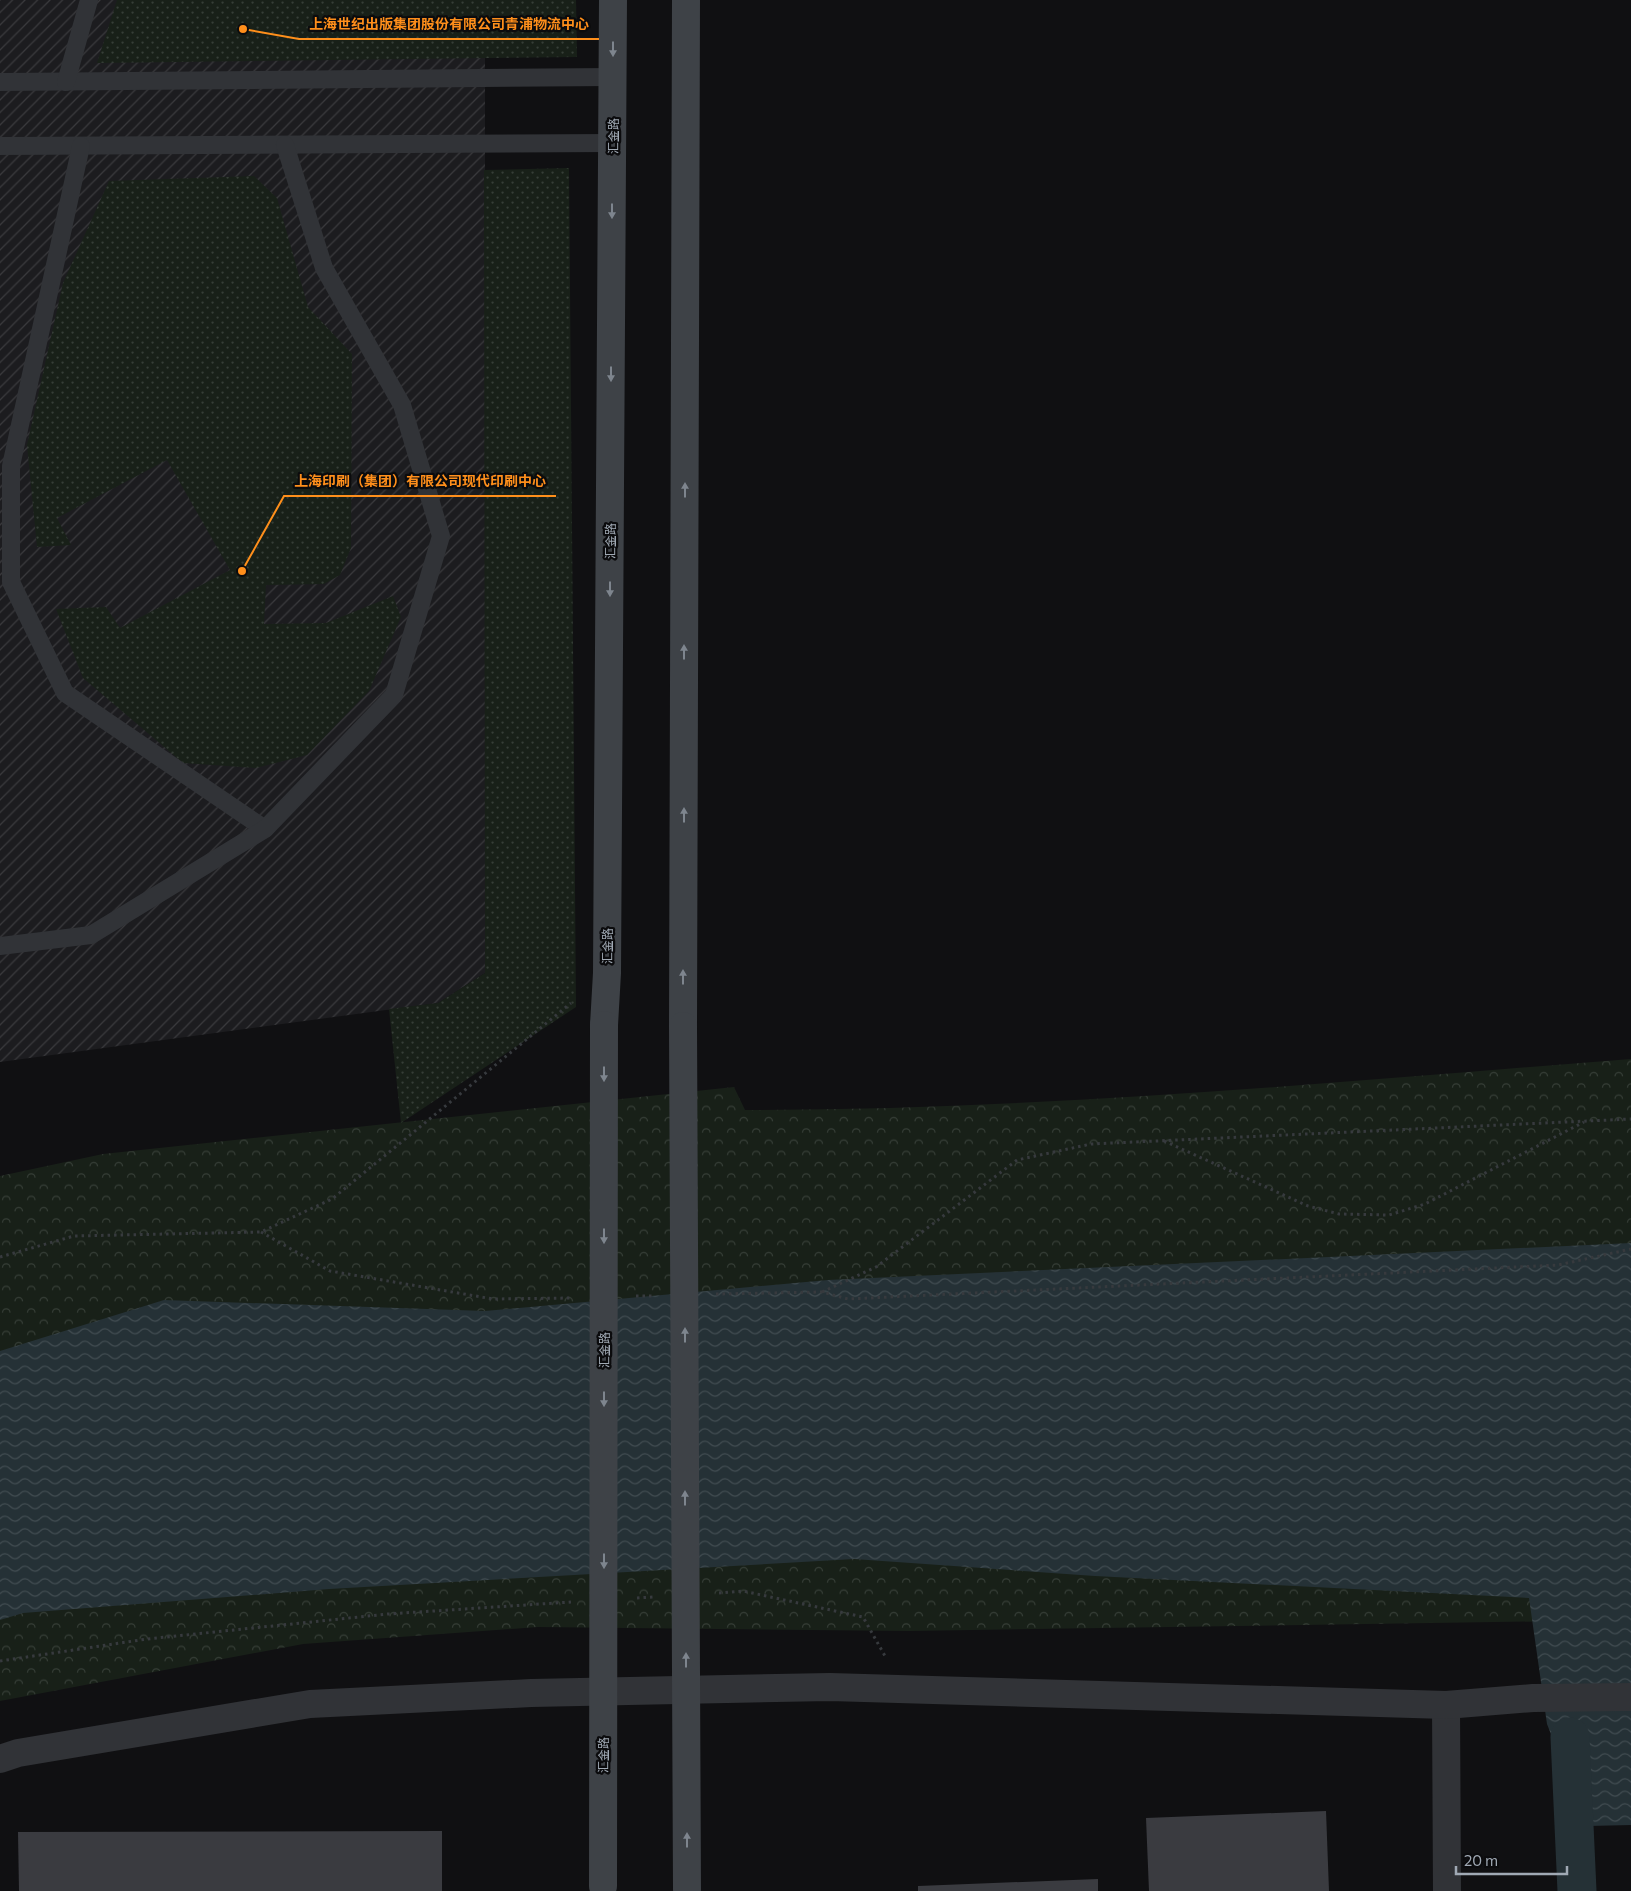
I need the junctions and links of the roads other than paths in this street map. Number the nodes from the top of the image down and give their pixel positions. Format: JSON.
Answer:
{"nodes":[{"id":1,"x":89,"y":0,"type":"edge"},
{"id":2,"x":613,"y":0,"type":"edge"},
{"id":3,"x":686,"y":0,"type":"edge"},
{"id":4,"x":613,"y":77,"type":"junction"},
{"id":5,"x":0,"y":82,"type":"edge"},
{"id":6,"x":66,"y":82,"type":"junction"},
{"id":7,"x":613,"y":143,"type":"junction"},
{"id":8,"x":285,"y":145,"type":"junction"},
{"id":9,"x":0,"y":146,"type":"edge"},
{"id":10,"x":81,"y":146,"type":"junction"},
{"id":11,"x":264,"y":829,"type":"junction"},
{"id":12,"x":0,"y":946,"type":"edge"},
{"id":13,"x":1631,"y":1697,"type":"edge"},
{"id":14,"x":1446,"y":1705,"type":"junction"},
{"id":15,"x":0,"y":1759,"type":"edge"},
{"id":16,"x":603,"y":1889,"type":"edge"},
{"id":17,"x":687,"y":1890,"type":"edge"},
{"id":18,"x":1447,"y":1891,"type":"edge"}],
"edges":[{"from":1,"to":6,"type":"lane"},
{"from":2,"to":4,"type":"main road","name":"汇金路","one_way":true},
{"from":17,"to":3,"type":"main road","one_way":true,"bridge":true},
{"from":4,"to":6,"type":"lane"},
{"from":4,"to":7,"type":"main road","name":"汇金路"},
{"from":5,"to":6,"type":"lane"},
{"from":7,"to":8,"type":"lane"},
{"from":7,"to":16,"type":"main road","name":"汇金路","one_way":true,"bridge":true},
{"from":8,"to":10,"type":"lane"},
{"from":8,"to":11,"type":"lane"},
{"from":9,"to":10,"type":"lane"},
{"from":10,"to":11,"type":"lane"},
{"from":11,"to":12,"type":"lane"},
{"from":13,"to":14,"type":"street"},
{"from":14,"to":15,"type":"street"},
{"from":14,"to":18,"type":"street"}]}
